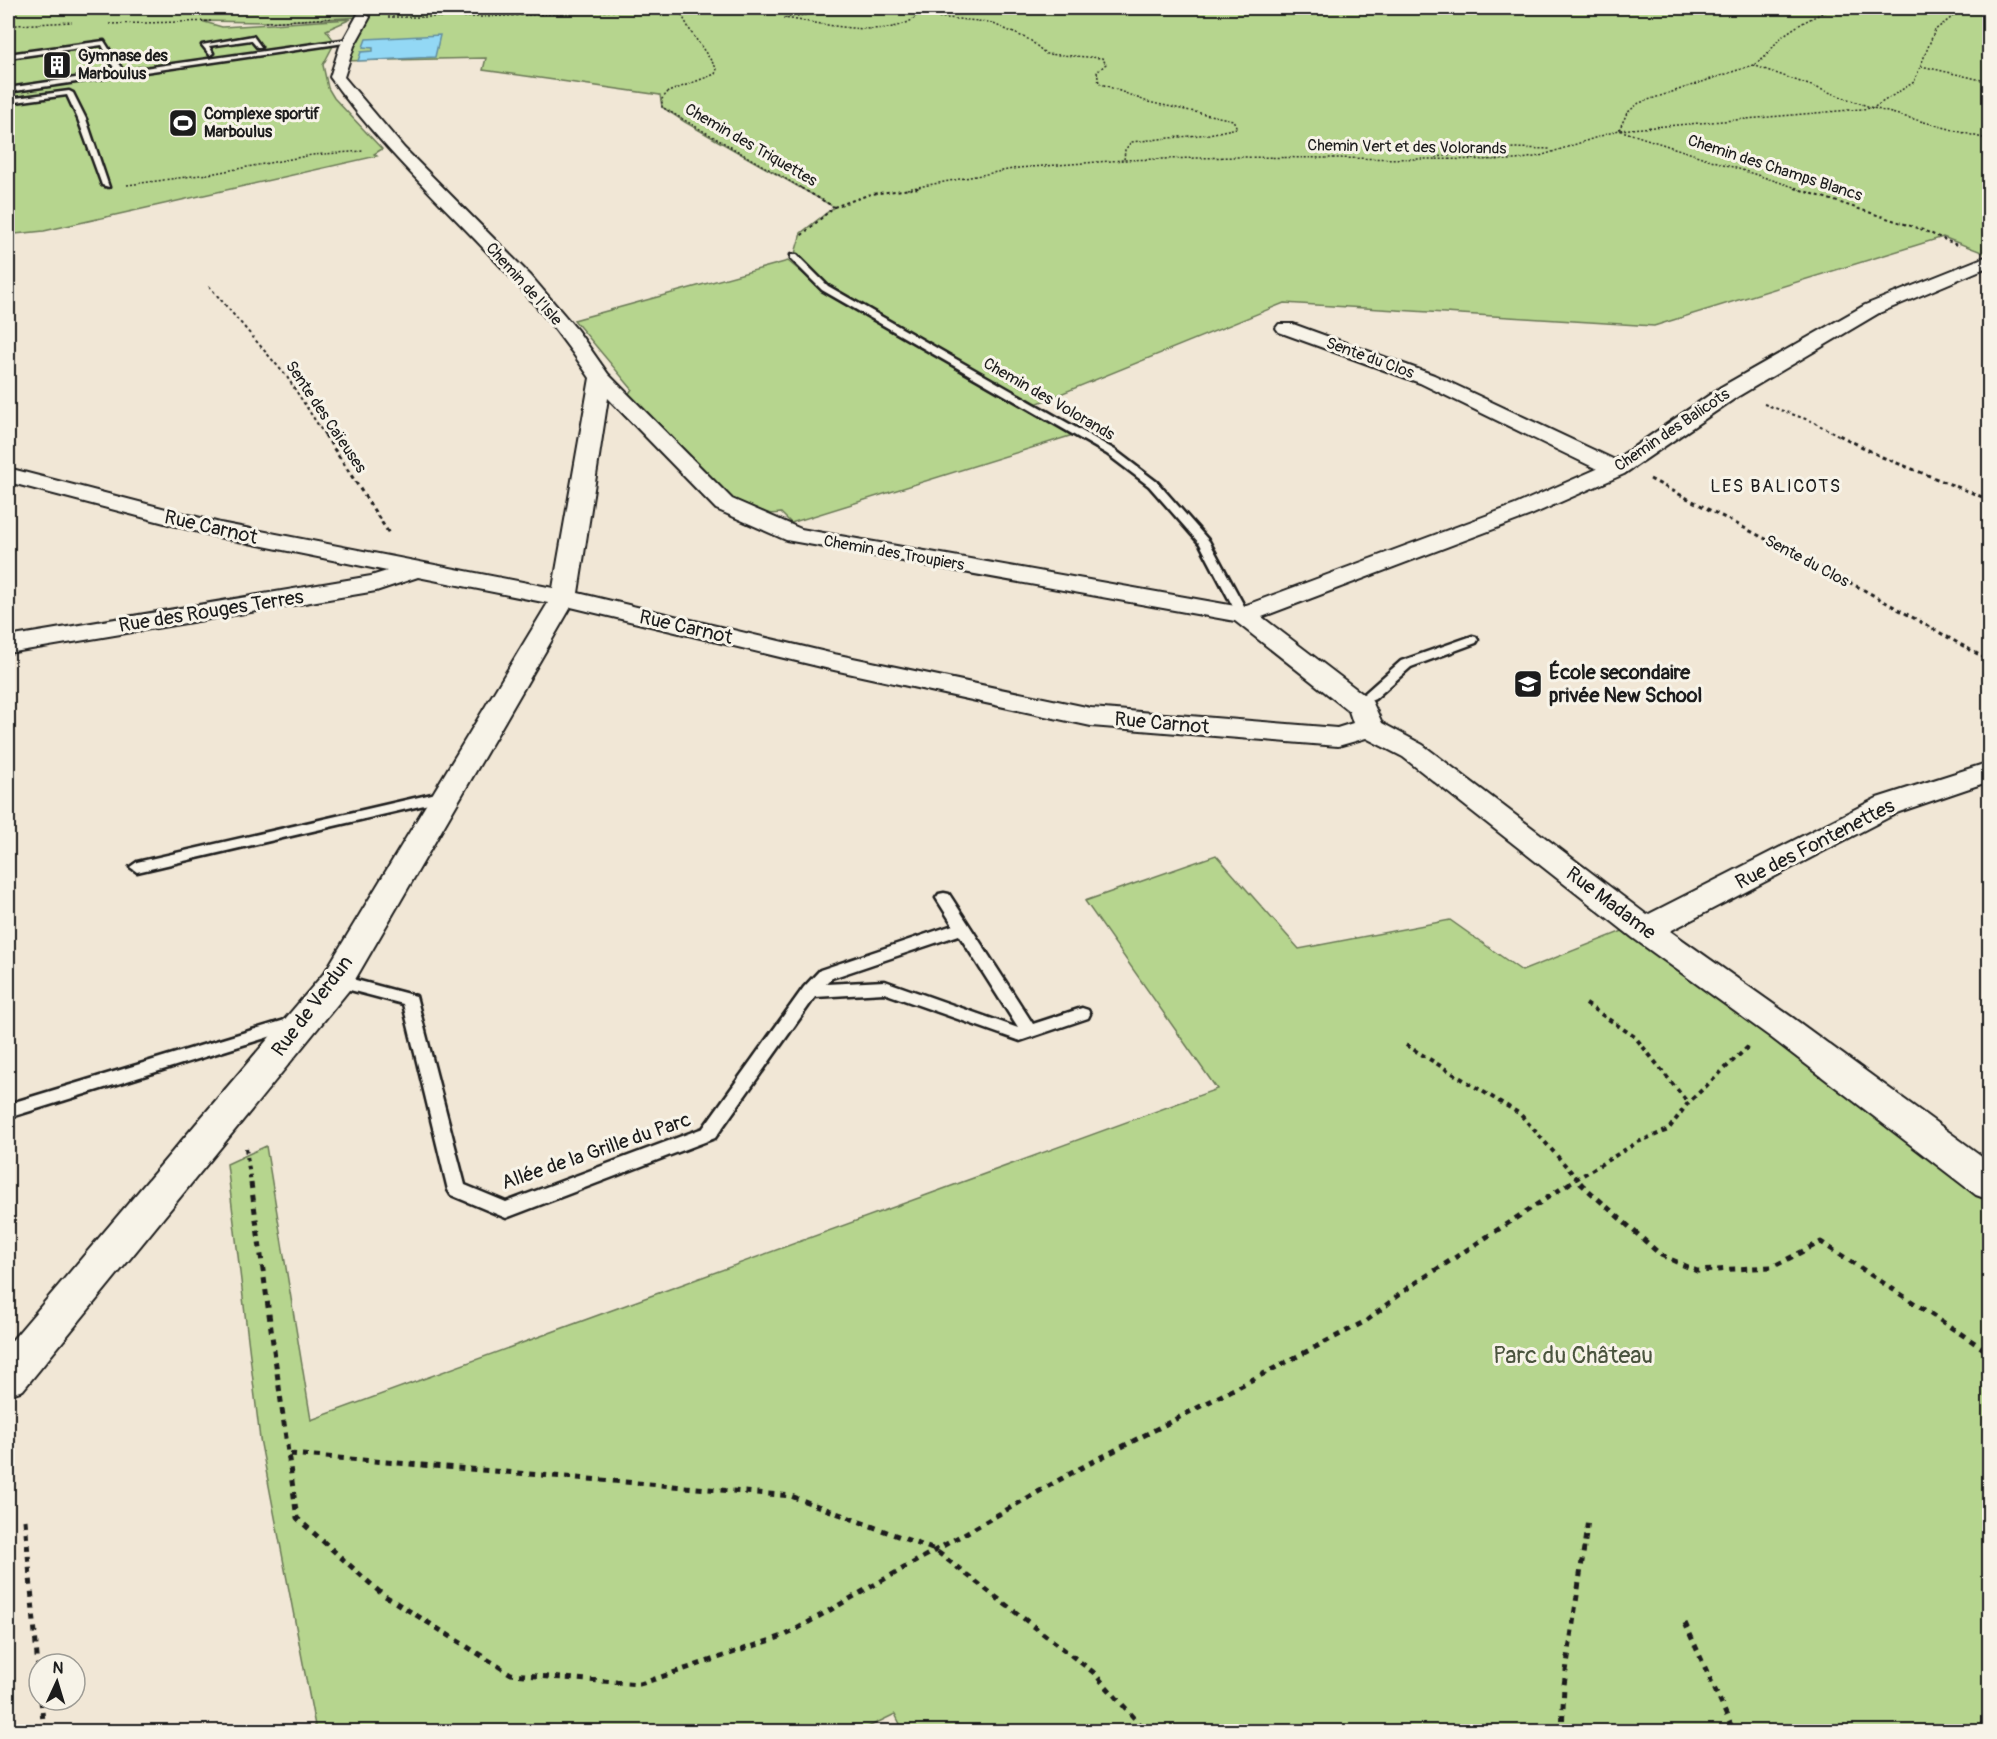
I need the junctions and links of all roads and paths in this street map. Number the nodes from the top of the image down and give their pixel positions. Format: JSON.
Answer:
{"nodes":[{"id":1,"x":677,"y":8,"type":"edge"},
{"id":2,"x":854,"y":8,"type":"edge"},
{"id":3,"x":908,"y":8,"type":"edge"},
{"id":4,"x":1833,"y":8,"type":"edge"},
{"id":5,"x":1964,"y":8,"type":"edge"},
{"id":6,"x":913,"y":10,"type":"junction"},
{"id":7,"x":363,"y":17,"type":"junction"},
{"id":8,"x":217,"y":21,"type":"dead end"},
{"id":9,"x":264,"y":22,"type":"dead end"},
{"id":10,"x":101,"y":25,"type":"dead end"},
{"id":11,"x":351,"y":37,"type":"junction"},
{"id":12,"x":8,"y":56,"type":"edge"},
{"id":13,"x":1754,"y":65,"type":"junction"},
{"id":14,"x":1921,"y":66,"type":"junction"},
{"id":15,"x":118,"y":70,"type":"junction"},
{"id":16,"x":1989,"y":82,"type":"edge"},
{"id":17,"x":8,"y":90,"type":"edge"},
{"id":18,"x":8,"y":101,"type":"edge"},
{"id":19,"x":1873,"y":108,"type":"junction"},
{"id":20,"x":1619,"y":130,"type":"junction"},
{"id":21,"x":1989,"y":140,"type":"edge"},
{"id":22,"x":1555,"y":149,"type":"junction"},
{"id":23,"x":398,"y":151,"type":"junction"},
{"id":24,"x":1429,"y":159,"type":"junction"},
{"id":25,"x":1124,"y":160,"type":"junction"},
{"id":26,"x":106,"y":185,"type":"joint"},
{"id":27,"x":834,"y":207,"type":"junction"},
{"id":28,"x":1923,"y":230,"type":"dead end"},
{"id":29,"x":794,"y":257,"type":"joint"},
{"id":30,"x":1989,"y":260,"type":"edge"},
{"id":31,"x":209,"y":286,"type":"dead end"},
{"id":32,"x":1286,"y":328,"type":"dead end"},
{"id":33,"x":601,"y":378,"type":"junction"},
{"id":34,"x":1729,"y":392,"type":"junction"},
{"id":35,"x":1619,"y":467,"type":"junction"},
{"id":36,"x":8,"y":475,"type":"edge"},
{"id":37,"x":1989,"y":500,"type":"edge"},
{"id":38,"x":412,"y":570,"type":"junction"},
{"id":39,"x":564,"y":598,"type":"junction"},
{"id":40,"x":1243,"y":615,"type":"junction"},
{"id":41,"x":1472,"y":640,"type":"dead end"},
{"id":42,"x":8,"y":645,"type":"edge"},
{"id":43,"x":1989,"y":661,"type":"edge"},
{"id":44,"x":1363,"y":716,"type":"junction"},
{"id":45,"x":1989,"y":771,"type":"edge"},
{"id":46,"x":445,"y":796,"type":"junction"},
{"id":47,"x":136,"y":867,"type":"dead end"},
{"id":48,"x":944,"y":898,"type":"dead end"},
{"id":49,"x":963,"y":928,"type":"junction"},
{"id":50,"x":1645,"y":930,"type":"junction"},
{"id":51,"x":336,"y":981,"type":"junction"},
{"id":52,"x":810,"y":991,"type":"junction"},
{"id":53,"x":1586,"y":1004,"type":"dead end"},
{"id":54,"x":1082,"y":1014,"type":"dead end"},
{"id":55,"x":303,"y":1020,"type":"junction"},
{"id":56,"x":1776,"y":1023,"type":"junction"},
{"id":57,"x":1029,"y":1032,"type":"junction"},
{"id":58,"x":1406,"y":1045,"type":"dead end"},
{"id":59,"x":1688,"y":1103,"type":"junction"},
{"id":60,"x":8,"y":1112,"type":"edge"},
{"id":61,"x":224,"y":1118,"type":"junction"},
{"id":62,"x":1576,"y":1179,"type":"junction"},
{"id":63,"x":1989,"y":1184,"type":"edge"},
{"id":64,"x":1989,"y":1353,"type":"edge"},
{"id":65,"x":8,"y":1376,"type":"edge"},
{"id":66,"x":290,"y":1454,"type":"junction"},
{"id":67,"x":25,"y":1520,"type":"dead end"},
{"id":68,"x":1588,"y":1520,"type":"dead end"},
{"id":69,"x":935,"y":1550,"type":"junction"},
{"id":70,"x":1685,"y":1623,"type":"dead end"},
{"id":71,"x":37,"y":1652,"type":"edge"},
{"id":72,"x":42,"y":1712,"type":"edge"},
{"id":73,"x":1989,"y":1719,"type":"edge"},
{"id":74,"x":44,"y":1731,"type":"edge"},
{"id":75,"x":1147,"y":1731,"type":"edge"},
{"id":76,"x":1562,"y":1731,"type":"edge"},
{"id":77,"x":1734,"y":1731,"type":"edge"},
{"id":78,"x":1973,"y":1731,"type":"edge"}],
"edges":[{"from":1,"to":7,"type":"path"},
{"from":1,"to":27,"type":"path","name":"Chemin des Triquettes"},
{"from":2,"to":6,"type":"path"},
{"from":3,"to":6,"type":"path"},
{"from":4,"to":13,"type":"path"},
{"from":5,"to":14,"type":"path","name":"Chemin Vert et des Volorands"},
{"from":6,"to":25,"type":"path"},
{"from":7,"to":9,"type":"path"},
{"from":7,"to":11,"type":"street","name":"Chemin de l’Isle"},
{"from":8,"to":10,"type":"path"},
{"from":11,"to":15,"type":"lane"},
{"from":11,"to":15,"type":"lane"},
{"from":11,"to":23,"type":"street","name":"Chemin de l’Isle"},
{"from":12,"to":15,"type":"lane"},
{"from":13,"to":19,"type":"path"},
{"from":13,"to":20,"type":"path"},
{"from":14,"to":16,"type":"path"},
{"from":14,"to":19,"type":"path","name":"Chemin Vert et des Volorands"},
{"from":15,"to":17,"type":"lane"},
{"from":18,"to":26,"type":"lane"},
{"from":19,"to":20,"type":"path","name":"Chemin Vert et des Volorands"},
{"from":19,"to":21,"type":"path"},
{"from":20,"to":22,"type":"path","name":"Chemin Vert et des Volorands"},
{"from":20,"to":28,"type":"path","name":"Chemin des Champs Blancs"},
{"from":22,"to":24,"type":"path"},
{"from":22,"to":24,"type":"path","name":"Chemin Vert et des Volorands"},
{"from":23,"to":26,"type":"path"},
{"from":23,"to":33,"type":"street","name":"Chemin de l’Isle"},
{"from":24,"to":25,"type":"path","name":"Chemin Vert et des Volorands"},
{"from":25,"to":27,"type":"path","name":"Chemin Vert et des Volorands"},
{"from":27,"to":29,"type":"path","name":"Chemin des Triquettes"},
{"from":29,"to":40,"type":"lane","name":"Chemin des Volorands"},
{"from":30,"to":34,"type":"street","name":"Chemin des Balicots"},
{"from":31,"to":38,"type":"path","name":"Sente des Caïeuses"},
{"from":32,"to":35,"type":"street","name":"Sente du Clos"},
{"from":33,"to":39,"type":"street"},
{"from":33,"to":40,"type":"street","name":"Chemin des Troupiers"},
{"from":34,"to":35,"type":"street","name":"Chemin des Balicots"},
{"from":34,"to":37,"type":"path"},
{"from":35,"to":40,"type":"street","name":"Chemin des Balicots"},
{"from":35,"to":43,"type":"path","name":"Sente du Clos"},
{"from":36,"to":38,"type":"street","name":"Rue Carnot"},
{"from":38,"to":39,"type":"street","name":"Rue Carnot"},
{"from":38,"to":42,"type":"street","name":"Rue des Rouges Terres"},
{"from":39,"to":44,"type":"street","name":"Rue Carnot"},
{"from":39,"to":46,"type":"street","name":"Rue de Verdun"},
{"from":40,"to":44,"type":"street","name":"Rue Madame"},
{"from":41,"to":44,"type":"lane"},
{"from":44,"to":50,"type":"street","name":"Rue Madame"},
{"from":45,"to":50,"type":"street","name":"Rue des Fontenettes"},
{"from":46,"to":47,"type":"lane"},
{"from":46,"to":51,"type":"street","name":"Rue de Verdun"},
{"from":48,"to":49,"type":"lane"},
{"from":49,"to":52,"type":"lane"},
{"from":49,"to":57,"type":"lane"},
{"from":50,"to":56,"type":"street","name":"Rue Madame"},
{"from":51,"to":52,"type":"lane","name":"Allée de la Grille du Parc"},
{"from":51,"to":55,"type":"street","name":"Rue de Verdun"},
{"from":52,"to":57,"type":"lane"},
{"from":53,"to":59,"type":"path"},
{"from":54,"to":57,"type":"lane"},
{"from":55,"to":60,"type":"lane"},
{"from":55,"to":61,"type":"street","name":"Rue de Verdun"},
{"from":56,"to":59,"type":"path"},
{"from":56,"to":63,"type":"street","name":"Rue Madame"},
{"from":58,"to":62,"type":"path"},
{"from":59,"to":62,"type":"path"},
{"from":61,"to":65,"type":"street","name":"Rue de Verdun"},
{"from":61,"to":66,"type":"path"},
{"from":62,"to":64,"type":"path"},
{"from":62,"to":69,"type":"path"},
{"from":66,"to":69,"type":"path"},
{"from":66,"to":69,"type":"path"},
{"from":67,"to":71,"type":"path"},
{"from":68,"to":76,"type":"path"},
{"from":69,"to":75,"type":"path"},
{"from":70,"to":77,"type":"path"},
{"from":72,"to":74,"type":"path"},
{"from":73,"to":78,"type":"path"}]}
